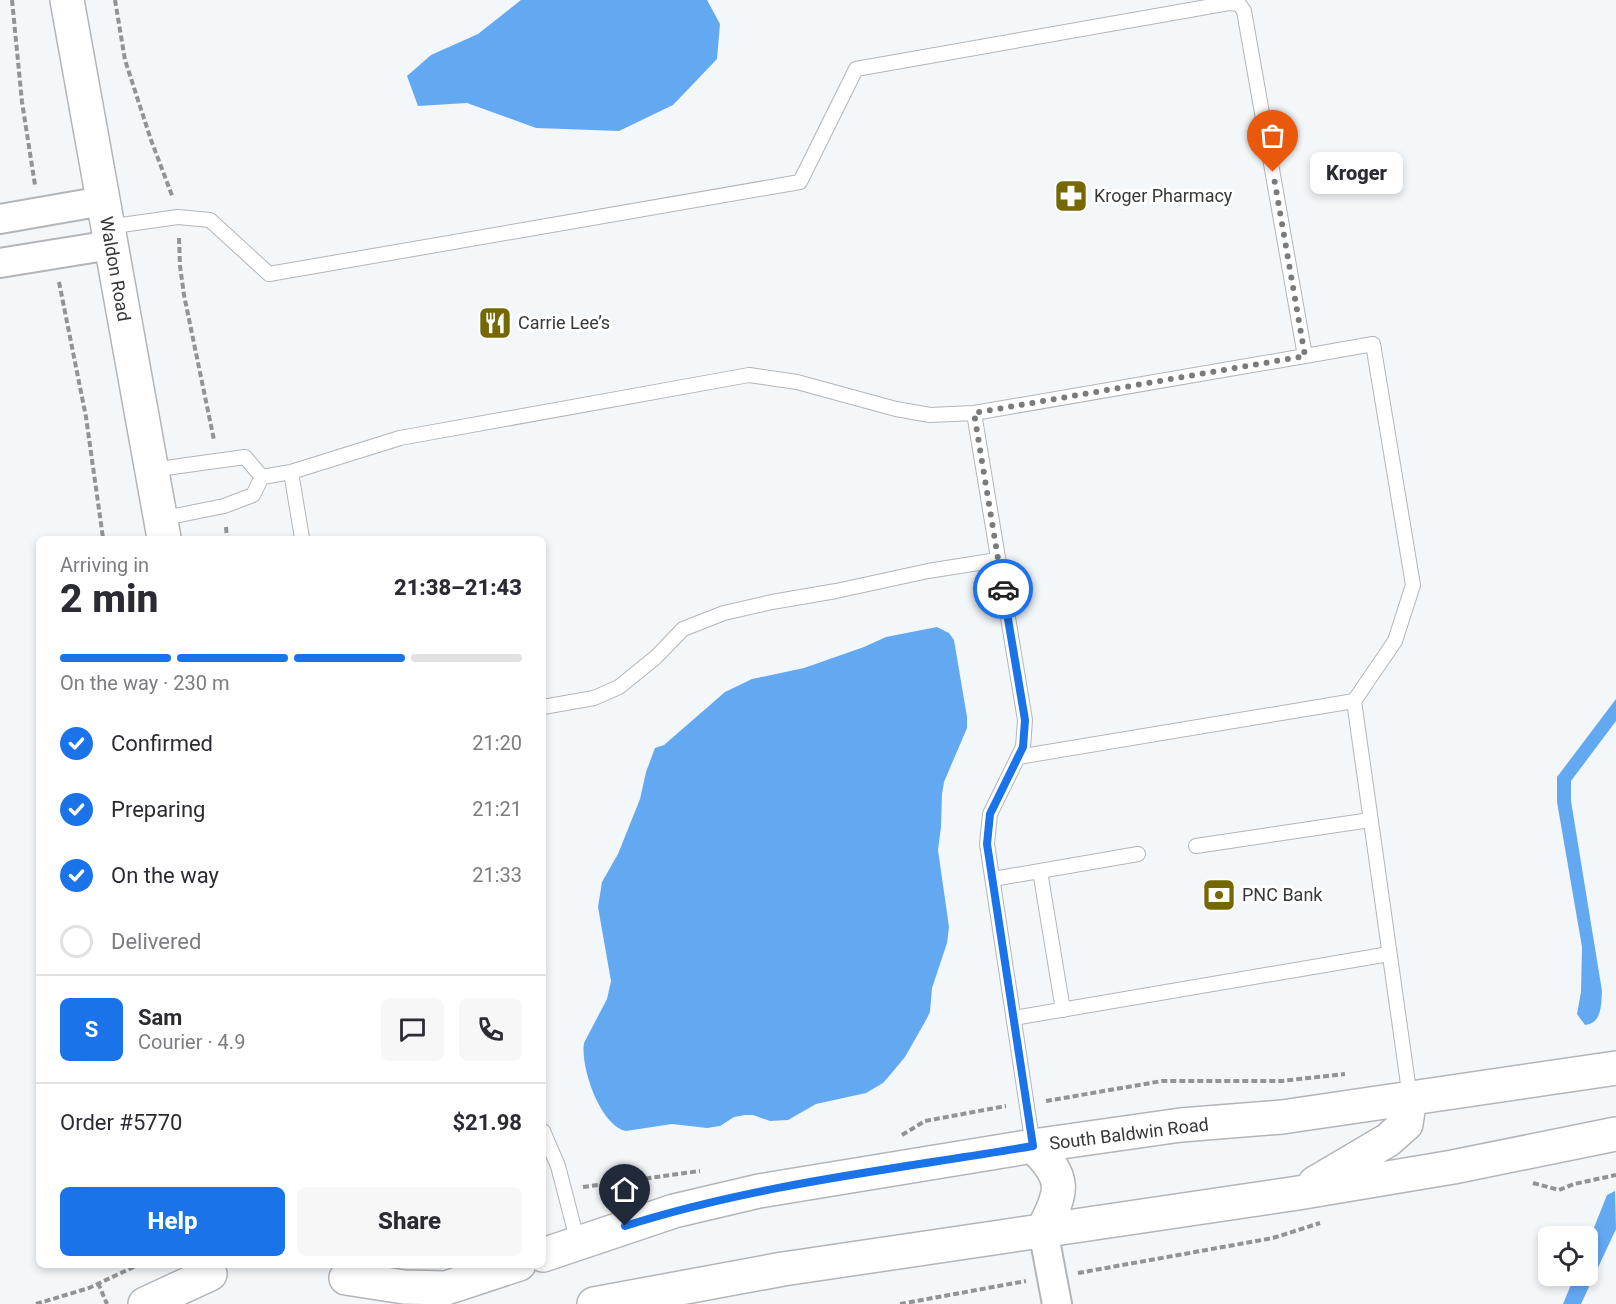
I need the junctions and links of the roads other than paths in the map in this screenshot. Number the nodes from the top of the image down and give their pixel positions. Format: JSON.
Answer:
{"nodes":[{"id":1,"x":67,"y":0,"type":"edge"},
{"id":2,"x":0,"y":219,"type":"edge"},
{"id":3,"x":107,"y":224,"type":"junction"},
{"id":4,"x":0,"y":263,"type":"edge"},
{"id":5,"x":1305,"y":356,"type":"junction"},
{"id":6,"x":974,"y":413,"type":"junction"},
{"id":7,"x":151,"y":470,"type":"junction"},
{"id":8,"x":291,"y":472,"type":"junction"},
{"id":9,"x":262,"y":477,"type":"junction"},
{"id":10,"x":162,"y":529,"type":"edge"},
{"id":11,"x":302,"y":536,"type":"edge"},
{"id":12,"x":997,"y":560,"type":"junction"},
{"id":13,"x":1354,"y":701,"type":"junction"},
{"id":14,"x":546,"y":706,"type":"edge"},
{"id":15,"x":1018,"y":758,"type":"junction"},
{"id":16,"x":1370,"y":820,"type":"junction"},
{"id":17,"x":1196,"y":846,"type":"dead end"},
{"id":18,"x":1138,"y":854,"type":"dead end"},
{"id":19,"x":1040,"y":871,"type":"junction"},
{"id":20,"x":993,"y":879,"type":"junction"},
{"id":21,"x":1389,"y":954,"type":"junction"},
{"id":22,"x":1063,"y":1010,"type":"junction"},
{"id":23,"x":1014,"y":1018,"type":"junction"},
{"id":24,"x":1616,"y":1068,"type":"edge"},
{"id":25,"x":1410,"y":1098,"type":"junction"},
{"id":26,"x":1616,"y":1134,"type":"edge"},
{"id":27,"x":546,"y":1138,"type":"edge"},
{"id":28,"x":1033,"y":1146,"type":"junction"},
{"id":29,"x":1298,"y":1193,"type":"junction"},
{"id":30,"x":1042,"y":1230,"type":"junction"},
{"id":31,"x":578,"y":1243,"type":"junction"},
{"id":32,"x":546,"y":1255,"type":"edge"},
{"id":33,"x":507,"y":1268,"type":"edge"},
{"id":34,"x":214,"y":1269,"type":"edge"},
{"id":35,"x":346,"y":1282,"type":"edge"},
{"id":36,"x":1054,"y":1290,"type":"edge"},
{"id":37,"x":645,"y":1299,"type":"edge"},
{"id":38,"x":145,"y":1304,"type":"edge"},
{"id":39,"x":196,"y":1304,"type":"edge"},
{"id":40,"x":594,"y":1304,"type":"edge"}],
"edges":[{"from":1,"to":3,"type":"main road","name":"Waldon Road"},
{"from":2,"to":3,"type":"street"},
{"from":3,"to":4,"type":"street"},
{"from":3,"to":5,"type":"lane"},
{"from":3,"to":7,"type":"main road","name":"Waldon Road"},
{"from":5,"to":6,"type":"lane"},
{"from":5,"to":13,"type":"lane"},
{"from":6,"to":8,"type":"lane"},
{"from":6,"to":12,"type":"lane"},
{"from":7,"to":9,"type":"lane"},
{"from":7,"to":10,"type":"main road","name":"Waldon Road"},
{"from":8,"to":9,"type":"lane"},
{"from":8,"to":11,"type":"lane"},
{"from":9,"to":10,"type":"lane"},
{"from":12,"to":14,"type":"lane"},
{"from":12,"to":15,"type":"lane"},
{"from":13,"to":15,"type":"lane"},
{"from":13,"to":16,"type":"lane"},
{"from":15,"to":20,"type":"lane"},
{"from":16,"to":17,"type":"lane"},
{"from":16,"to":21,"type":"lane"},
{"from":18,"to":19,"type":"lane"},
{"from":19,"to":20,"type":"lane"},
{"from":19,"to":22,"type":"lane"},
{"from":20,"to":23,"type":"lane"},
{"from":21,"to":22,"type":"lane"},
{"from":21,"to":25,"type":"lane"},
{"from":22,"to":23,"type":"lane"},
{"from":23,"to":28,"type":"lane"},
{"from":24,"to":25,"type":"main road","name":"South Baldwin Road"},
{"from":25,"to":28,"type":"main road","name":"South Baldwin Road"},
{"from":25,"to":29,"type":"main road"},
{"from":26,"to":29,"type":"main road"},
{"from":27,"to":31,"type":"lane"},
{"from":28,"to":30,"type":"main road"},
{"from":28,"to":31,"type":"main road","name":"South Baldwin Road"},
{"from":29,"to":30,"type":"main road"},
{"from":30,"to":36,"type":"street"},
{"from":30,"to":37,"type":"main road"},
{"from":31,"to":32,"type":"main road","name":"South Baldwin Road"},
{"from":33,"to":35,"type":"main road"},
{"from":34,"to":38,"type":"main road"},
{"from":34,"to":39,"type":"main road"},
{"from":37,"to":40,"type":"main road"}]}
